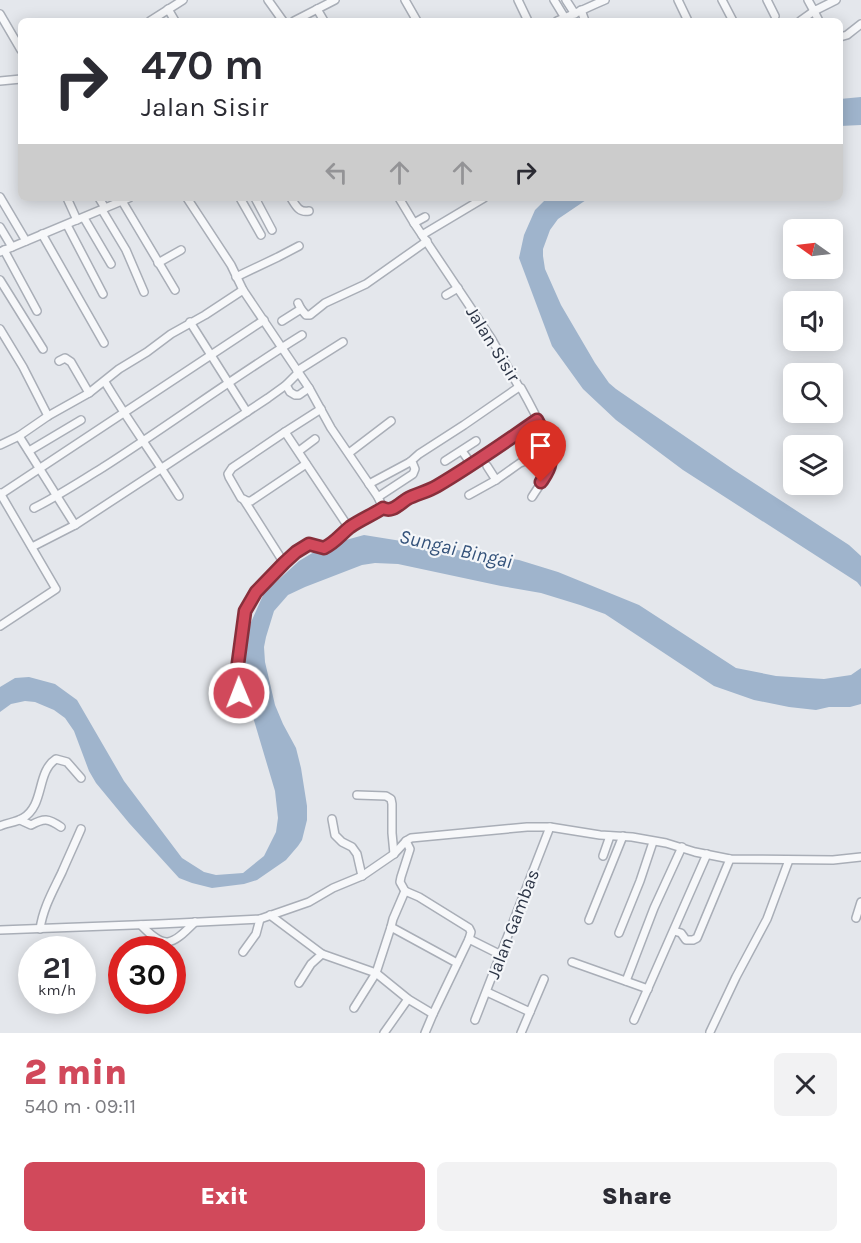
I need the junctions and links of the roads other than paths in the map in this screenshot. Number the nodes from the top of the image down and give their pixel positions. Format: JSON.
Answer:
{"nodes":[{"id":1,"x":183,"y":0,"type":"edge"},
{"id":2,"x":268,"y":0,"type":"edge"},
{"id":3,"x":335,"y":0,"type":"edge"},
{"id":4,"x":405,"y":0,"type":"edge"},
{"id":5,"x":518,"y":0,"type":"edge"},
{"id":6,"x":554,"y":0,"type":"edge"},
{"id":7,"x":566,"y":0,"type":"edge"},
{"id":8,"x":605,"y":0,"type":"edge"},
{"id":9,"x":678,"y":0,"type":"edge"},
{"id":10,"x":722,"y":0,"type":"edge"},
{"id":11,"x":767,"y":0,"type":"edge"},
{"id":12,"x":808,"y":0,"type":"edge"},
{"id":13,"x":836,"y":0,"type":"edge"},
{"id":14,"x":168,"y":9,"type":"junction"},
{"id":15,"x":317,"y":9,"type":"junction"},
{"id":16,"x":814,"y":10,"type":"junction"},
{"id":17,"x":578,"y":12,"type":"junction"},
{"id":18,"x":0,"y":14,"type":"edge"},
{"id":19,"x":775,"y":16,"type":"dead end"},
{"id":20,"x":157,"y":18,"type":"edge"},
{"id":21,"x":173,"y":18,"type":"edge"},
{"id":22,"x":281,"y":18,"type":"edge"},
{"id":23,"x":300,"y":18,"type":"edge"},
{"id":24,"x":322,"y":18,"type":"edge"},
{"id":25,"x":415,"y":18,"type":"edge"},
{"id":26,"x":527,"y":18,"type":"edge"},
{"id":27,"x":565,"y":18,"type":"joint"},
{"id":28,"x":583,"y":18,"type":"edge"},
{"id":29,"x":687,"y":18,"type":"edge"},
{"id":30,"x":731,"y":18,"type":"edge"},
{"id":31,"x":804,"y":18,"type":"edge"},
{"id":32,"x":818,"y":18,"type":"edge"},
{"id":33,"x":861,"y":24,"type":"edge"},
{"id":34,"x":843,"y":36,"type":"edge"},
{"id":35,"x":18,"y":45,"type":"edge"},
{"id":36,"x":18,"y":79,"type":"edge"},
{"id":37,"x":0,"y":81,"type":"edge"},
{"id":38,"x":0,"y":197,"type":"edge"},
{"id":39,"x":69,"y":201,"type":"edge"},
{"id":40,"x":100,"y":201,"type":"edge"},
{"id":41,"x":122,"y":201,"type":"edge"},
{"id":42,"x":127,"y":201,"type":"edge"},
{"id":43,"x":189,"y":201,"type":"edge"},
{"id":44,"x":242,"y":201,"type":"edge"},
{"id":45,"x":257,"y":201,"type":"edge"},
{"id":46,"x":293,"y":201,"type":"edge"},
{"id":47,"x":401,"y":201,"type":"edge"},
{"id":48,"x":480,"y":201,"type":"edge"},
{"id":49,"x":104,"y":209,"type":"junction"},
{"id":50,"x":309,"y":211,"type":"dead end"},
{"id":51,"x":425,"y":217,"type":"dead end"},
{"id":52,"x":81,"y":219,"type":"junction"},
{"id":53,"x":414,"y":223,"type":"junction"},
{"id":54,"x":67,"y":225,"type":"junction"},
{"id":55,"x":0,"y":227,"type":"edge"},
{"id":56,"x":272,"y":230,"type":"dead end"},
{"id":57,"x":42,"y":234,"type":"junction"},
{"id":58,"x":261,"y":235,"type":"dead end"},
{"id":59,"x":424,"y":238,"type":"junction"},
{"id":60,"x":26,"y":241,"type":"junction"},
{"id":61,"x":299,"y":246,"type":"dead end"},
{"id":62,"x":12,"y":247,"type":"junction"},
{"id":63,"x":180,"y":250,"type":"dead end"},
{"id":64,"x":2,"y":251,"type":"edge"},
{"id":65,"x":158,"y":263,"type":"junction"},
{"id":66,"x":111,"y":264,"type":"dead end"},
{"id":67,"x":236,"y":277,"type":"junction"},
{"id":68,"x":0,"y":280,"type":"edge"},
{"id":69,"x":458,"y":288,"type":"junction"},
{"id":70,"x":174,"y":290,"type":"dead end"},
{"id":71,"x":243,"y":290,"type":"junction"},
{"id":72,"x":144,"y":292,"type":"dead end"},
{"id":73,"x":103,"y":294,"type":"dead end"},
{"id":74,"x":446,"y":295,"type":"dead end"},
{"id":75,"x":37,"y":311,"type":"dead end"},
{"id":76,"x":264,"y":321,"type":"junction"},
{"id":77,"x":282,"y":321,"type":"dead end"},
{"id":78,"x":190,"y":322,"type":"junction"},
{"id":79,"x":0,"y":329,"type":"edge"},
{"id":80,"x":302,"y":335,"type":"dead end"},
{"id":81,"x":343,"y":342,"type":"dead end"},
{"id":82,"x":104,"y":343,"type":"dead end"},
{"id":83,"x":281,"y":348,"type":"junction"},
{"id":84,"x":43,"y":349,"type":"dead end"},
{"id":85,"x":210,"y":356,"type":"junction"},
{"id":86,"x":59,"y":361,"type":"dead end"},
{"id":87,"x":298,"y":372,"type":"junction"},
{"id":88,"x":105,"y":382,"type":"junction"},
{"id":89,"x":227,"y":383,"type":"junction"},
{"id":90,"x":286,"y":385,"type":"junction"},
{"id":91,"x":519,"y":387,"type":"junction"},
{"id":92,"x":309,"y":388,"type":"junction"},
{"id":93,"x":88,"y":393,"type":"junction"},
{"id":94,"x":321,"y":409,"type":"junction"},
{"id":95,"x":123,"y":412,"type":"junction"},
{"id":96,"x":247,"y":412,"type":"junction"},
{"id":97,"x":48,"y":416,"type":"junction"},
{"id":98,"x":81,"y":420,"type":"dead end"},
{"id":99,"x":537,"y":420,"type":"junction"},
{"id":100,"x":391,"y":421,"type":"dead end"},
{"id":101,"x":285,"y":432,"type":"junction"},
{"id":102,"x":19,"y":436,"type":"junction"},
{"id":103,"x":315,"y":439,"type":"dead end"},
{"id":104,"x":476,"y":441,"type":"dead end"},
{"id":105,"x":143,"y":442,"type":"junction"},
{"id":106,"x":0,"y":445,"type":"edge"},
{"id":107,"x":299,"y":451,"type":"junction"},
{"id":108,"x":462,"y":451,"type":"junction"},
{"id":109,"x":29,"y":452,"type":"junction"},
{"id":110,"x":550,"y":452,"type":"junction"},
{"id":111,"x":349,"y":453,"type":"junction"},
{"id":112,"x":445,"y":461,"type":"dead end"},
{"id":113,"x":410,"y":462,"type":"junction"},
{"id":114,"x":306,"y":464,"type":"junction"},
{"id":115,"x":472,"y":465,"type":"junction"},
{"id":116,"x":487,"y":466,"type":"dead end"},
{"id":117,"x":162,"y":468,"type":"junction"},
{"id":118,"x":40,"y":469,"type":"junction"},
{"id":119,"x":496,"y":480,"type":"junction"},
{"id":120,"x":369,"y":484,"type":"junction"},
{"id":121,"x":469,"y":495,"type":"dead end"},
{"id":122,"x":57,"y":496,"type":"junction"},
{"id":123,"x":179,"y":496,"type":"dead end"},
{"id":124,"x":378,"y":497,"type":"junction"},
{"id":125,"x":532,"y":497,"type":"dead end"},
{"id":126,"x":2,"y":498,"type":"edge"},
{"id":127,"x":244,"y":500,"type":"junction"},
{"id":128,"x":34,"y":508,"type":"dead end"},
{"id":129,"x":383,"y":508,"type":"junction"},
{"id":130,"x":75,"y":525,"type":"junction"},
{"id":131,"x":349,"y":528,"type":"junction"},
{"id":132,"x":32,"y":547,"type":"junction"},
{"id":133,"x":284,"y":563,"type":"junction"},
{"id":134,"x":0,"y":626,"type":"edge"},
{"id":135,"x":239,"y":693,"type":"dead end"},
{"id":136,"x":81,"y":778,"type":"dead end"},
{"id":137,"x":357,"y":795,"type":"dead end"},
{"id":138,"x":332,"y":819,"type":"dead end"},
{"id":139,"x":20,"y":820,"type":"junction"},
{"id":140,"x":0,"y":826,"type":"edge"},
{"id":141,"x":61,"y":826,"type":"dead end"},
{"id":142,"x":550,"y":827,"type":"junction"},
{"id":143,"x":81,"y":829,"type":"dead end"},
{"id":144,"x":610,"y":836,"type":"junction"},
{"id":145,"x":623,"y":836,"type":"junction"},
{"id":146,"x":406,"y":841,"type":"junction"},
{"id":147,"x":653,"y":842,"type":"junction"},
{"id":148,"x":682,"y":847,"type":"junction"},
{"id":149,"x":394,"y":854,"type":"junction"},
{"id":150,"x":707,"y":854,"type":"junction"},
{"id":151,"x":603,"y":856,"type":"dead end"},
{"id":152,"x":861,"y":857,"type":"edge"},
{"id":153,"x":730,"y":859,"type":"junction"},
{"id":154,"x":789,"y":860,"type":"junction"},
{"id":155,"x":362,"y":876,"type":"junction"},
{"id":156,"x":405,"y":891,"type":"junction"},
{"id":157,"x":861,"y":902,"type":"edge"},
{"id":158,"x":270,"y":915,"type":"junction"},
{"id":159,"x":856,"y":918,"type":"dead end"},
{"id":160,"x":260,"y":919,"type":"junction"},
{"id":161,"x":589,"y":920,"type":"dead end"},
{"id":162,"x":195,"y":922,"type":"junction"},
{"id":163,"x":141,"y":925,"type":"junction"},
{"id":164,"x":392,"y":927,"type":"junction"},
{"id":165,"x":40,"y":929,"type":"junction"},
{"id":166,"x":0,"y":930,"type":"edge"},
{"id":167,"x":674,"y":931,"type":"junction"},
{"id":168,"x":619,"y":933,"type":"dead end"},
{"id":169,"x":469,"y":939,"type":"junction"},
{"id":170,"x":243,"y":952,"type":"dead end"},
{"id":171,"x":322,"y":954,"type":"junction"},
{"id":172,"x":501,"y":955,"type":"junction"},
{"id":173,"x":572,"y":962,"type":"dead end"},
{"id":174,"x":457,"y":963,"type":"junction"},
{"id":175,"x":376,"y":973,"type":"junction"},
{"id":176,"x":544,"y":979,"type":"dead end"},
{"id":177,"x":626,"y":981,"type":"junction"},
{"id":178,"x":299,"y":983,"type":"dead end"},
{"id":179,"x":648,"y":989,"type":"junction"},
{"id":180,"x":487,"y":992,"type":"junction"},
{"id":181,"x":408,"y":999,"type":"junction"},
{"id":182,"x":354,"y":1008,"type":"dead end"},
{"id":183,"x":530,"y":1012,"type":"junction"},
{"id":184,"x":433,"y":1014,"type":"junction"},
{"id":185,"x":475,"y":1020,"type":"dead end"},
{"id":186,"x":634,"y":1020,"type":"dead end"},
{"id":187,"x":710,"y":1032,"type":"edge"},
{"id":188,"x":384,"y":1033,"type":"edge"},
{"id":189,"x":424,"y":1033,"type":"edge"},
{"id":190,"x":522,"y":1033,"type":"edge"}],
"edges":[{"from":1,"to":14,"type":"street"},
{"from":2,"to":22,"type":"street"},
{"from":3,"to":15,"type":"street"},
{"from":4,"to":25,"type":"street"},
{"from":5,"to":26,"type":"street"},
{"from":6,"to":27,"type":"street"},
{"from":7,"to":17,"type":"street"},
{"from":8,"to":17,"type":"street"},
{"from":9,"to":29,"type":"street"},
{"from":10,"to":30,"type":"street"},
{"from":11,"to":19,"type":"street"},
{"from":12,"to":16,"type":"street"},
{"from":13,"to":16,"type":"street"},
{"from":14,"to":20,"type":"street"},
{"from":14,"to":21,"type":"street"},
{"from":15,"to":23,"type":"street"},
{"from":15,"to":24,"type":"street"},
{"from":16,"to":31,"type":"street"},
{"from":16,"to":32,"type":"street"},
{"from":17,"to":27,"type":"street"},
{"from":17,"to":28,"type":"street"},
{"from":18,"to":35,"type":"street"},
{"from":33,"to":34,"type":"street"},
{"from":36,"to":37,"type":"street"},
{"from":38,"to":60,"type":"street"},
{"from":39,"to":52,"type":"street"},
{"from":40,"to":49,"type":"street"},
{"from":41,"to":49,"type":"street"},
{"from":42,"to":65,"type":"street"},
{"from":43,"to":67,"type":"street"},
{"from":44,"to":58,"type":"street"},
{"from":45,"to":56,"type":"street"},
{"from":46,"to":50,"type":"street"},
{"from":47,"to":53,"type":"street","name":"Jalan Sisir"},
{"from":48,"to":59,"type":"street"},
{"from":49,"to":52,"type":"street"},
{"from":49,"to":72,"type":"street"},
{"from":51,"to":53,"type":"street"},
{"from":52,"to":54,"type":"street"},
{"from":52,"to":66,"type":"street"},
{"from":53,"to":59,"type":"street","name":"Jalan Sisir"},
{"from":54,"to":57,"type":"street"},
{"from":54,"to":73,"type":"street"},
{"from":55,"to":62,"type":"street"},
{"from":57,"to":60,"type":"street"},
{"from":57,"to":82,"type":"street"},
{"from":59,"to":69,"type":"street","name":"Jalan Sisir"},
{"from":59,"to":77,"type":"street"},
{"from":60,"to":62,"type":"street"},
{"from":61,"to":67,"type":"street"},
{"from":62,"to":64,"type":"street"},
{"from":63,"to":65,"type":"street"},
{"from":64,"to":75,"type":"street"},
{"from":65,"to":70,"type":"street"},
{"from":67,"to":71,"type":"street"},
{"from":68,"to":84,"type":"street"},
{"from":69,"to":74,"type":"street"},
{"from":69,"to":91,"type":"street","name":"Jalan Sisir"},
{"from":71,"to":76,"type":"street"},
{"from":71,"to":78,"type":"street"},
{"from":76,"to":83,"type":"street"},
{"from":76,"to":85,"type":"street"},
{"from":78,"to":85,"type":"street"},
{"from":78,"to":88,"type":"street"},
{"from":79,"to":97,"type":"street"},
{"from":80,"to":83,"type":"street"},
{"from":81,"to":87,"type":"street"},
{"from":83,"to":87,"type":"street"},
{"from":83,"to":89,"type":"street"},
{"from":85,"to":89,"type":"street"},
{"from":85,"to":95,"type":"street"},
{"from":86,"to":93,"type":"street"},
{"from":87,"to":90,"type":"street"},
{"from":87,"to":92,"type":"street"},
{"from":88,"to":93,"type":"street"},
{"from":88,"to":95,"type":"street"},
{"from":89,"to":96,"type":"street"},
{"from":89,"to":105,"type":"street"},
{"from":90,"to":92,"type":"street"},
{"from":90,"to":96,"type":"street"},
{"from":91,"to":99,"type":"street","name":"Jalan Sisir"},
{"from":91,"to":113,"type":"street"},
{"from":92,"to":94,"type":"street"},
{"from":93,"to":97,"type":"street"},
{"from":94,"to":101,"type":"street"},
{"from":94,"to":111,"type":"street"},
{"from":95,"to":105,"type":"street"},
{"from":95,"to":118,"type":"street"},
{"from":96,"to":117,"type":"street"},
{"from":97,"to":102,"type":"street"},
{"from":98,"to":109,"type":"street"},
{"from":99,"to":110,"type":"street","name":"Jalan Sisir"},
{"from":99,"to":115,"type":"street"},
{"from":100,"to":111,"type":"street"},
{"from":101,"to":107,"type":"street"},
{"from":101,"to":127,"type":"street"},
{"from":102,"to":106,"type":"street"},
{"from":102,"to":109,"type":"street"},
{"from":103,"to":107,"type":"street"},
{"from":104,"to":108,"type":"street"},
{"from":105,"to":117,"type":"street"},
{"from":105,"to":122,"type":"street"},
{"from":107,"to":114,"type":"street"},
{"from":108,"to":112,"type":"street"},
{"from":108,"to":115,"type":"street"},
{"from":109,"to":118,"type":"street"},
{"from":110,"to":119,"type":"street"},
{"from":110,"to":125,"type":"street"},
{"from":111,"to":120,"type":"street"},
{"from":113,"to":120,"type":"street"},
{"from":113,"to":124,"type":"street"},
{"from":114,"to":127,"type":"street"},
{"from":114,"to":131,"type":"street"},
{"from":115,"to":129,"type":"street"},
{"from":116,"to":119,"type":"street"},
{"from":117,"to":123,"type":"street"},
{"from":117,"to":130,"type":"street"},
{"from":118,"to":122,"type":"street"},
{"from":118,"to":126,"type":"street"},
{"from":119,"to":121,"type":"street"},
{"from":120,"to":124,"type":"street"},
{"from":122,"to":128,"type":"street"},
{"from":122,"to":130,"type":"street"},
{"from":124,"to":129,"type":"street"},
{"from":126,"to":132,"type":"street"},
{"from":127,"to":133,"type":"street"},
{"from":129,"to":131,"type":"street"},
{"from":130,"to":132,"type":"street"},
{"from":131,"to":133,"type":"street"},
{"from":132,"to":134,"type":"street"},
{"from":133,"to":135,"type":"street"},
{"from":136,"to":139,"type":"street"},
{"from":137,"to":149,"type":"street"},
{"from":138,"to":155,"type":"street"},
{"from":139,"to":140,"type":"street"},
{"from":139,"to":141,"type":"street"},
{"from":142,"to":144,"type":"street"},
{"from":142,"to":146,"type":"street"},
{"from":142,"to":172,"type":"street","name":"Jalan Gambas"},
{"from":143,"to":165,"type":"street"},
{"from":144,"to":145,"type":"street"},
{"from":144,"to":151,"type":"street"},
{"from":145,"to":147,"type":"street"},
{"from":145,"to":161,"type":"street"},
{"from":146,"to":149,"type":"street"},
{"from":146,"to":156,"type":"street"},
{"from":147,"to":148,"type":"street"},
{"from":147,"to":168,"type":"street"},
{"from":148,"to":150,"type":"street"},
{"from":148,"to":177,"type":"street"},
{"from":149,"to":155,"type":"street"},
{"from":150,"to":153,"type":"street"},
{"from":150,"to":167,"type":"street"},
{"from":152,"to":154,"type":"street"},
{"from":153,"to":154,"type":"street"},
{"from":153,"to":167,"type":"street"},
{"from":154,"to":187,"type":"street"},
{"from":155,"to":158,"type":"street"},
{"from":156,"to":164,"type":"street"},
{"from":156,"to":169,"type":"street"},
{"from":157,"to":159,"type":"street"},
{"from":158,"to":160,"type":"street"},
{"from":158,"to":171,"type":"street"},
{"from":160,"to":162,"type":"street"},
{"from":160,"to":170,"type":"street"},
{"from":162,"to":163,"type":"street"},
{"from":162,"to":163,"type":"street"},
{"from":163,"to":165,"type":"street"},
{"from":164,"to":174,"type":"street"},
{"from":164,"to":175,"type":"street"},
{"from":165,"to":166,"type":"street"},
{"from":167,"to":179,"type":"street"},
{"from":169,"to":172,"type":"street"},
{"from":169,"to":174,"type":"street"},
{"from":171,"to":175,"type":"street"},
{"from":171,"to":178,"type":"street"},
{"from":172,"to":180,"type":"street","name":"Jalan Gambas"},
{"from":173,"to":177,"type":"street"},
{"from":174,"to":184,"type":"street"},
{"from":175,"to":181,"type":"street"},
{"from":175,"to":182,"type":"street"},
{"from":176,"to":183,"type":"street"},
{"from":177,"to":179,"type":"street"},
{"from":179,"to":186,"type":"street"},
{"from":180,"to":183,"type":"street"},
{"from":180,"to":185,"type":"street","name":"Jalan Gambas"},
{"from":181,"to":184,"type":"street"},
{"from":181,"to":188,"type":"street"},
{"from":183,"to":190,"type":"street"},
{"from":184,"to":189,"type":"street"}]}
